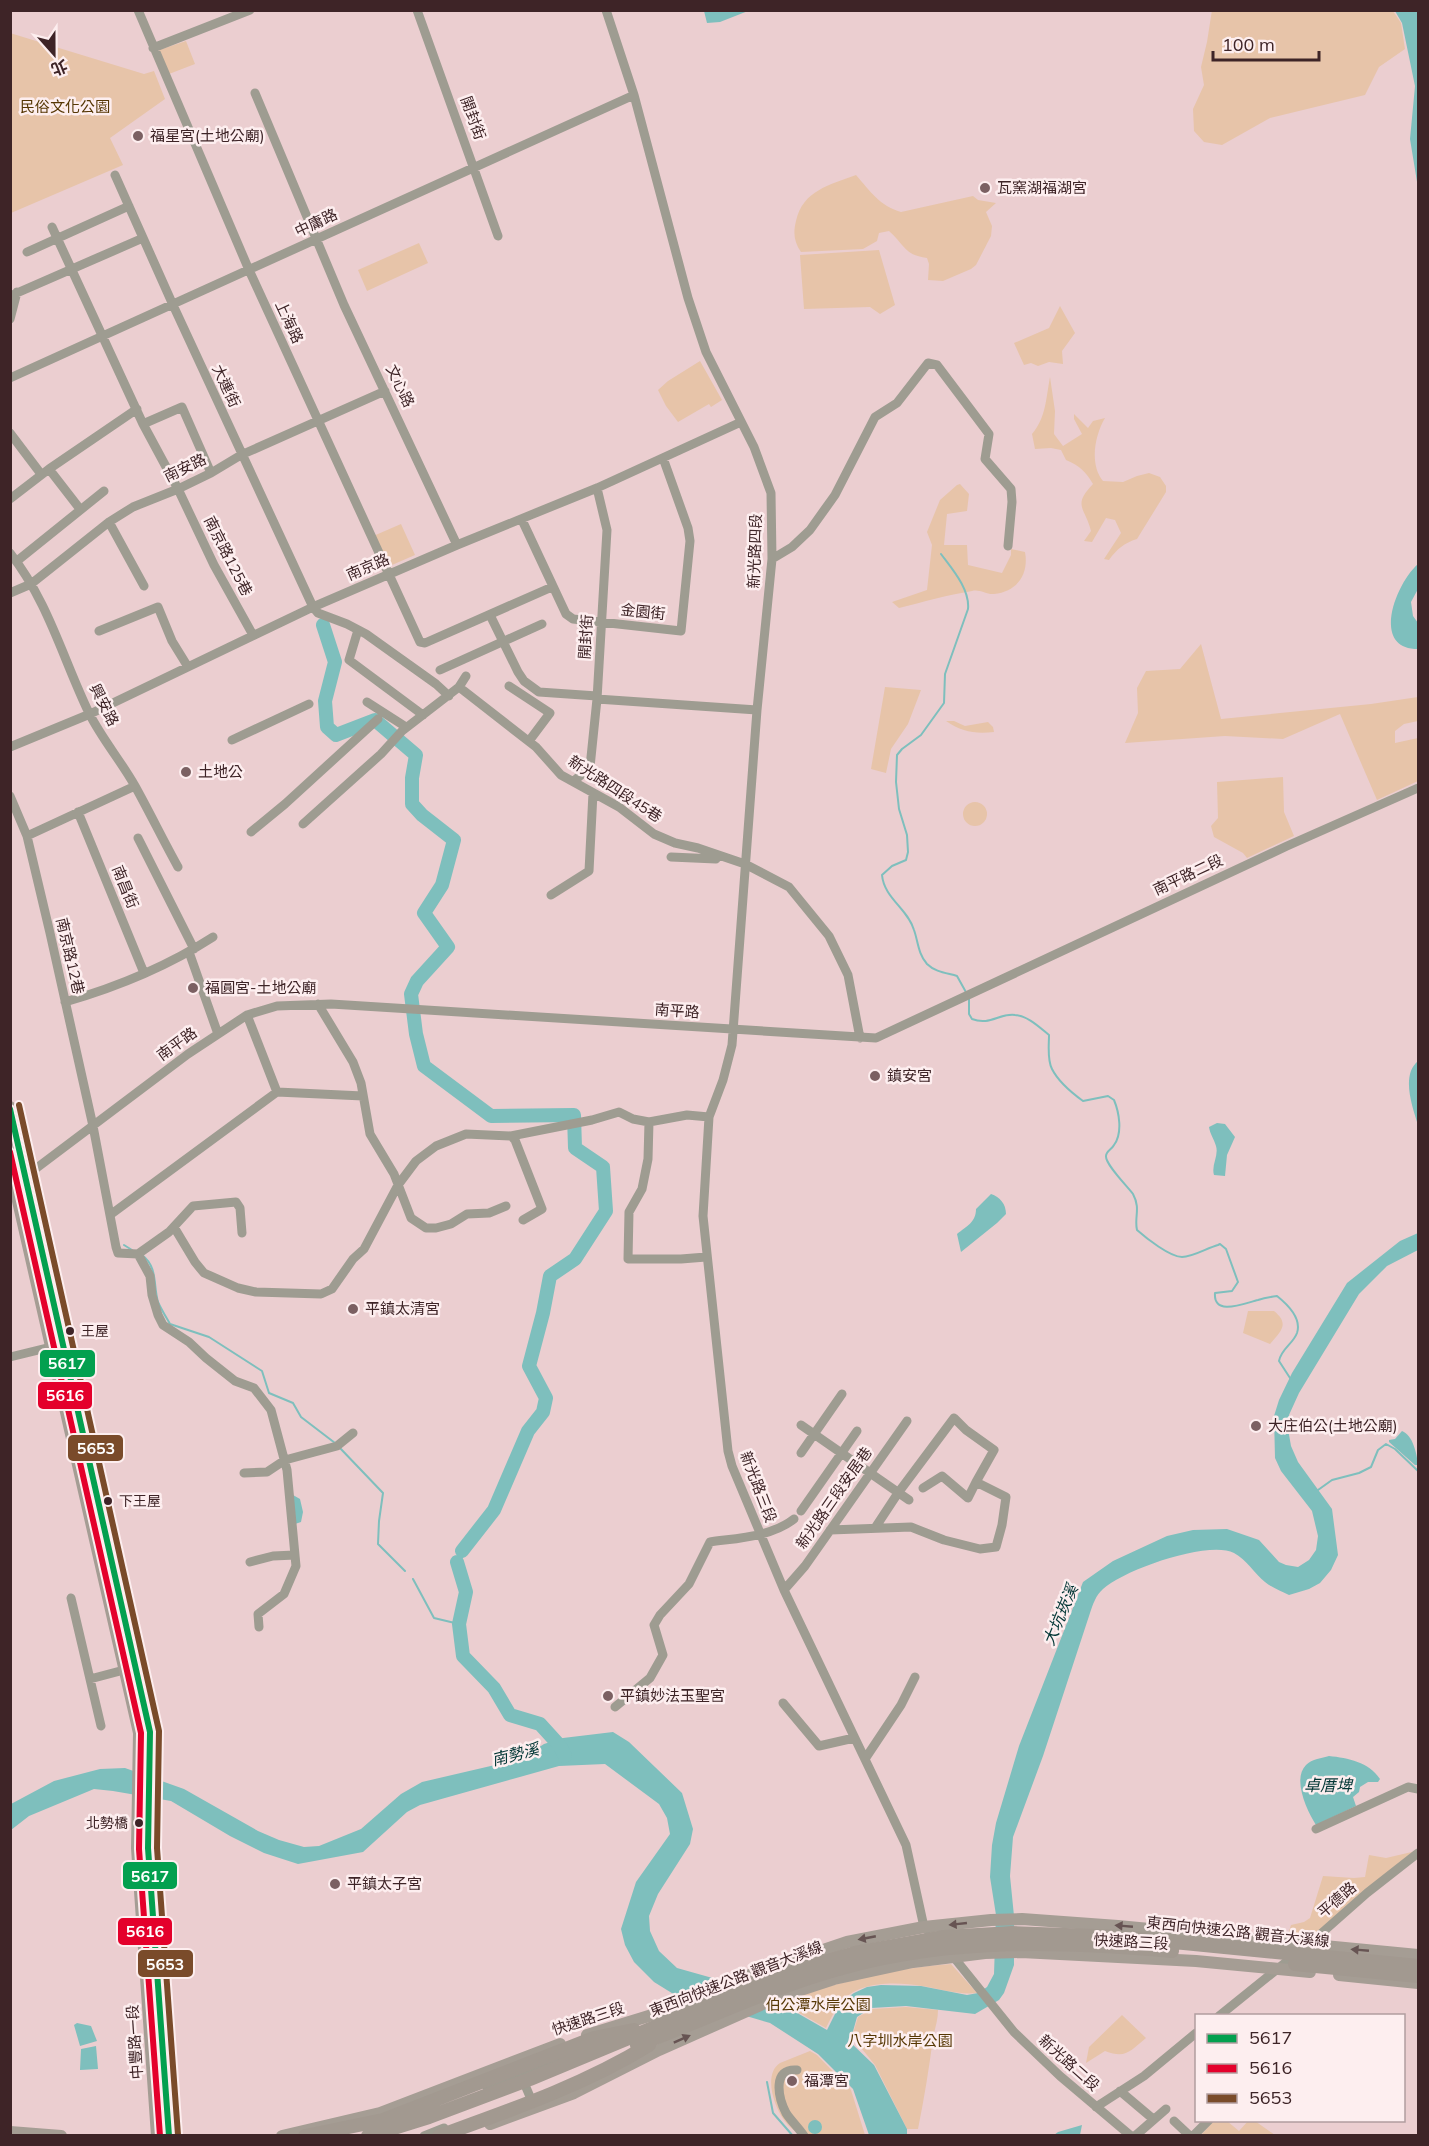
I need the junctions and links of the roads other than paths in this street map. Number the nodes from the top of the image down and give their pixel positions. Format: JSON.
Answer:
{"nodes":[{"id":1,"x":138,"y":10,"type":"edge"},
{"id":2,"x":250,"y":10,"type":"edge"},
{"id":3,"x":417,"y":10,"type":"edge"},
{"id":4,"x":606,"y":10,"type":"edge"},
{"id":5,"x":153,"y":48,"type":"junction"},
{"id":6,"x":255,"y":93,"type":"dead end"},
{"id":7,"x":634,"y":95,"type":"junction"},
{"id":8,"x":475,"y":167,"type":"junction"},
{"id":9,"x":115,"y":175,"type":"dead end"},
{"id":10,"x":129,"y":206,"type":"junction"},
{"id":11,"x":52,"y":227,"type":"dead end"},
{"id":12,"x":498,"y":236,"type":"dead end"},
{"id":13,"x":57,"y":238,"type":"junction"},
{"id":14,"x":143,"y":238,"type":"junction"},
{"id":15,"x":316,"y":240,"type":"junction"},
{"id":16,"x":27,"y":252,"type":"dead end"},
{"id":17,"x":72,"y":270,"type":"junction"},
{"id":18,"x":249,"y":270,"type":"junction"},
{"id":19,"x":14,"y":294,"type":"edge"},
{"id":20,"x":173,"y":305,"type":"junction"},
{"id":21,"x":10,"y":319,"type":"edge"},
{"id":22,"x":103,"y":337,"type":"junction"},
{"id":23,"x":10,"y":378,"type":"edge"},
{"id":24,"x":385,"y":391,"type":"junction"},
{"id":25,"x":136,"y":409,"type":"junction"},
{"id":26,"x":318,"y":422,"type":"junction"},
{"id":27,"x":741,"y":422,"type":"junction"},
{"id":28,"x":143,"y":424,"type":"junction"},
{"id":29,"x":10,"y":433,"type":"edge"},
{"id":30,"x":241,"y":455,"type":"junction"},
{"id":31,"x":663,"y":458,"type":"junction"},
{"id":32,"x":45,"y":472,"type":"junction"},
{"id":33,"x":211,"y":473,"type":"junction"},
{"id":34,"x":597,"y":488,"type":"junction"},
{"id":35,"x":178,"y":489,"type":"junction"},
{"id":36,"x":104,"y":490,"type":"dead end"},
{"id":37,"x":10,"y":499,"type":"edge"},
{"id":38,"x":80,"y":509,"type":"junction"},
{"id":39,"x":522,"y":520,"type":"junction"},
{"id":40,"x":110,"y":522,"type":"junction"},
{"id":41,"x":457,"y":545,"type":"junction"},
{"id":42,"x":1008,"y":546,"type":"dead end"},
{"id":43,"x":14,"y":557,"type":"edge"},
{"id":44,"x":772,"y":559,"type":"junction"},
{"id":45,"x":389,"y":574,"type":"junction"},
{"id":46,"x":31,"y":584,"type":"junction"},
{"id":47,"x":144,"y":586,"type":"dead end"},
{"id":48,"x":552,"y":587,"type":"junction"},
{"id":49,"x":10,"y":594,"type":"edge"},
{"id":50,"x":313,"y":608,"type":"junction"},
{"id":51,"x":490,"y":615,"type":"junction"},
{"id":52,"x":602,"y":622,"type":"junction"},
{"id":53,"x":542,"y":624,"type":"dead end"},
{"id":54,"x":358,"y":630,"type":"junction"},
{"id":55,"x":99,"y":631,"type":"dead end"},
{"id":56,"x":253,"y":635,"type":"junction"},
{"id":57,"x":503,"y":643,"type":"junction"},
{"id":58,"x":188,"y":667,"type":"junction"},
{"id":59,"x":440,"y":670,"type":"dead end"},
{"id":60,"x":466,"y":676,"type":"dead end"},
{"id":61,"x":509,"y":686,"type":"dead end"},
{"id":62,"x":459,"y":687,"type":"junction"},
{"id":63,"x":449,"y":696,"type":"junction"},
{"id":64,"x":597,"y":697,"type":"junction"},
{"id":65,"x":367,"y":702,"type":"dead end"},
{"id":66,"x":309,"y":704,"type":"dead end"},
{"id":67,"x":756,"y":710,"type":"junction"},
{"id":68,"x":90,"y":714,"type":"junction"},
{"id":69,"x":423,"y":715,"type":"junction"},
{"id":70,"x":378,"y":719,"type":"dead end"},
{"id":71,"x":404,"y":729,"type":"junction"},
{"id":72,"x":232,"y":740,"type":"dead end"},
{"id":73,"x":529,"y":741,"type":"junction"},
{"id":74,"x":10,"y":747,"type":"edge"},
{"id":75,"x":574,"y":781,"type":"junction"},
{"id":76,"x":135,"y":786,"type":"junction"},
{"id":77,"x":1419,"y":788,"type":"edge"},
{"id":78,"x":593,"y":793,"type":"junction"},
{"id":79,"x":10,"y":796,"type":"edge"},
{"id":80,"x":78,"y":812,"type":"junction"},
{"id":81,"x":303,"y":824,"type":"dead end"},
{"id":82,"x":251,"y":832,"type":"dead end"},
{"id":83,"x":27,"y":836,"type":"junction"},
{"id":84,"x":138,"y":838,"type":"dead end"},
{"id":85,"x":671,"y":857,"type":"dead end"},
{"id":86,"x":729,"y":859,"type":"junction"},
{"id":87,"x":745,"y":864,"type":"junction"},
{"id":88,"x":178,"y":867,"type":"dead end"},
{"id":89,"x":551,"y":895,"type":"dead end"},
{"id":90,"x":213,"y":937,"type":"dead end"},
{"id":91,"x":191,"y":950,"type":"junction"},
{"id":92,"x":144,"y":972,"type":"junction"},
{"id":93,"x":65,"y":1002,"type":"junction"},
{"id":94,"x":318,"y":1004,"type":"junction"},
{"id":95,"x":247,"y":1016,"type":"junction"},
{"id":96,"x":733,"y":1030,"type":"junction"},
{"id":97,"x":218,"y":1034,"type":"junction"},
{"id":98,"x":860,"y":1038,"type":"junction"},
{"id":99,"x":276,"y":1092,"type":"junction"},
{"id":100,"x":363,"y":1096,"type":"junction"},
{"id":101,"x":10,"y":1107,"type":"edge"},
{"id":102,"x":709,"y":1117,"type":"junction"},
{"id":103,"x":650,"y":1122,"type":"junction"},
{"id":104,"x":93,"y":1126,"type":"junction"},
{"id":105,"x":511,"y":1136,"type":"junction"},
{"id":106,"x":10,"y":1166,"type":"edge"},
{"id":107,"x":26,"y":1176,"type":"junction"},
{"id":108,"x":398,"y":1185,"type":"junction"},
{"id":109,"x":12,"y":1186,"type":"edge"},
{"id":110,"x":506,"y":1206,"type":"dead end"},
{"id":111,"x":110,"y":1215,"type":"junction"},
{"id":112,"x":524,"y":1220,"type":"dead end"},
{"id":113,"x":174,"y":1227,"type":"junction"},
{"id":114,"x":242,"y":1233,"type":"dead end"},
{"id":115,"x":138,"y":1254,"type":"junction"},
{"id":116,"x":706,"y":1257,"type":"junction"},
{"id":117,"x":51,"y":1347,"type":"junction"},
{"id":118,"x":10,"y":1357,"type":"edge"},
{"id":119,"x":842,"y":1394,"type":"dead end"},
{"id":120,"x":908,"y":1421,"type":"dead end"},
{"id":121,"x":801,"y":1425,"type":"dead end"},
{"id":122,"x":857,"y":1431,"type":"dead end"},
{"id":123,"x":353,"y":1433,"type":"dead end"},
{"id":124,"x":813,"y":1434,"type":"junction"},
{"id":125,"x":801,"y":1453,"type":"dead end"},
{"id":126,"x":841,"y":1454,"type":"junction"},
{"id":127,"x":285,"y":1460,"type":"junction"},
{"id":128,"x":244,"y":1473,"type":"dead end"},
{"id":129,"x":869,"y":1474,"type":"junction"},
{"id":130,"x":976,"y":1482,"type":"junction"},
{"id":131,"x":923,"y":1488,"type":"dead end"},
{"id":132,"x":898,"y":1493,"type":"junction"},
{"id":133,"x":909,"y":1500,"type":"dead end"},
{"id":134,"x":801,"y":1511,"type":"dead end"},
{"id":135,"x":794,"y":1520,"type":"dead end"},
{"id":136,"x":875,"y":1528,"type":"junction"},
{"id":137,"x":830,"y":1530,"type":"junction"},
{"id":138,"x":760,"y":1534,"type":"junction"},
{"id":139,"x":295,"y":1555,"type":"junction"},
{"id":140,"x":250,"y":1562,"type":"dead end"},
{"id":141,"x":784,"y":1590,"type":"junction"},
{"id":142,"x":71,"y":1598,"type":"dead end"},
{"id":143,"x":259,"y":1627,"type":"dead end"},
{"id":144,"x":130,"y":1669,"type":"junction"},
{"id":145,"x":915,"y":1677,"type":"dead end"},
{"id":146,"x":90,"y":1679,"type":"junction"},
{"id":147,"x":783,"y":1703,"type":"dead end"},
{"id":148,"x":615,"y":1707,"type":"dead end"},
{"id":149,"x":101,"y":1726,"type":"dead end"},
{"id":150,"x":854,"y":1738,"type":"junction"},
{"id":151,"x":865,"y":1759,"type":"junction"},
{"id":152,"x":1419,"y":1789,"type":"edge"},
{"id":153,"x":143,"y":1803,"type":"junction"},
{"id":154,"x":1316,"y":1829,"type":"dead end"},
{"id":155,"x":1419,"y":1853,"type":"edge"},
{"id":156,"x":924,"y":1927,"type":"junction"},
{"id":157,"x":1308,"y":1945,"type":"junction"},
{"id":158,"x":1419,"y":1955,"type":"edge"},
{"id":159,"x":954,"y":1957,"type":"junction"},
{"id":160,"x":1419,"y":1966,"type":"edge"},
{"id":161,"x":1276,"y":1969,"type":"junction"},
{"id":162,"x":1419,"y":1976,"type":"edge"},
{"id":163,"x":1419,"y":1983,"type":"edge"},
{"id":164,"x":1221,"y":2014,"type":"edge"},
{"id":165,"x":652,"y":2015,"type":"junction"},
{"id":166,"x":668,"y":2028,"type":"junction"},
{"id":167,"x":1195,"y":2035,"type":"edge"},
{"id":168,"x":513,"y":2061,"type":"junction"},
{"id":169,"x":797,"y":2070,"type":"dead end"},
{"id":170,"x":520,"y":2074,"type":"junction"},
{"id":171,"x":1120,"y":2091,"type":"junction"},
{"id":172,"x":532,"y":2103,"type":"junction"},
{"id":173,"x":1096,"y":2107,"type":"junction"},
{"id":174,"x":1166,"y":2109,"type":"dead end"},
{"id":175,"x":1152,"y":2118,"type":"dead end"},
{"id":176,"x":1174,"y":2121,"type":"dead end"},
{"id":177,"x":1208,"y":2122,"type":"edge"},
{"id":178,"x":10,"y":2132,"type":"edge"},
{"id":179,"x":61,"y":2136,"type":"edge"},
{"id":180,"x":157,"y":2136,"type":"edge"},
{"id":181,"x":169,"y":2136,"type":"edge"},
{"id":182,"x":282,"y":2136,"type":"edge"},
{"id":183,"x":305,"y":2136,"type":"edge"},
{"id":184,"x":337,"y":2136,"type":"edge"},
{"id":185,"x":368,"y":2136,"type":"edge"},
{"id":186,"x":394,"y":2136,"type":"edge"},
{"id":187,"x":424,"y":2136,"type":"edge"},
{"id":188,"x":439,"y":2136,"type":"edge"},
{"id":189,"x":455,"y":2136,"type":"edge"},
{"id":190,"x":804,"y":2136,"type":"edge"},
{"id":191,"x":1133,"y":2136,"type":"edge"},
{"id":192,"x":1192,"y":2136,"type":"edge"}],
"edges":[{"from":1,"to":5,"type":"street","name":"上海路"},
{"from":2,"to":5,"type":"street"},
{"from":3,"to":8,"type":"street","name":"開封街"},
{"from":4,"to":7,"type":"street","name":"新光路四段"},
{"from":5,"to":18,"type":"street","name":"上海路"},
{"from":6,"to":15,"type":"street","name":"文心路"},
{"from":7,"to":8,"type":"street","name":"中庸路"},
{"from":7,"to":27,"type":"street","name":"新光路四段"},
{"from":8,"to":12,"type":"street","name":"開封街"},
{"from":8,"to":15,"type":"street","name":"中庸路"},
{"from":9,"to":10,"type":"street","name":"大連街"},
{"from":10,"to":13,"type":"street"},
{"from":10,"to":14,"type":"street","name":"大連街"},
{"from":11,"to":13,"type":"street","name":"南京路125巷"},
{"from":13,"to":16,"type":"street"},
{"from":13,"to":17,"type":"street","name":"南京路125巷"},
{"from":14,"to":17,"type":"street"},
{"from":14,"to":20,"type":"street","name":"大連街"},
{"from":15,"to":18,"type":"street","name":"中庸路"},
{"from":15,"to":24,"type":"street","name":"文心路"},
{"from":17,"to":19,"type":"street"},
{"from":17,"to":22,"type":"street","name":"南京路125巷"},
{"from":18,"to":20,"type":"street","name":"中庸路"},
{"from":18,"to":26,"type":"street","name":"上海路"},
{"from":19,"to":21,"type":"street"},
{"from":20,"to":22,"type":"street","name":"中庸路"},
{"from":20,"to":30,"type":"street","name":"大連街"},
{"from":22,"to":23,"type":"street","name":"中庸路"},
{"from":22,"to":25,"type":"street","name":"南京路125巷"},
{"from":24,"to":26,"type":"street","name":"南安路"},
{"from":24,"to":41,"type":"street","name":"文心路"},
{"from":25,"to":28,"type":"street","name":"南京路125巷"},
{"from":25,"to":32,"type":"street"},
{"from":26,"to":30,"type":"street","name":"南安路"},
{"from":26,"to":45,"type":"street","name":"上海路"},
{"from":27,"to":31,"type":"street","name":"南京路"},
{"from":27,"to":44,"type":"street","name":"新光路四段"},
{"from":28,"to":33,"type":"street"},
{"from":28,"to":35,"type":"street","name":"南京路125巷"},
{"from":29,"to":32,"type":"street"},
{"from":30,"to":33,"type":"street","name":"南安路"},
{"from":30,"to":50,"type":"street","name":"大連街"},
{"from":31,"to":34,"type":"street","name":"南京路"},
{"from":31,"to":52,"type":"street","name":"金園街"},
{"from":32,"to":37,"type":"street"},
{"from":32,"to":38,"type":"street"},
{"from":33,"to":35,"type":"street","name":"南安路"},
{"from":34,"to":39,"type":"street","name":"南京路"},
{"from":34,"to":52,"type":"street","name":"開封街"},
{"from":35,"to":40,"type":"street","name":"南安路"},
{"from":35,"to":56,"type":"street","name":"南京路125巷"},
{"from":36,"to":38,"type":"street"},
{"from":38,"to":43,"type":"street"},
{"from":39,"to":41,"type":"street","name":"南京路"},
{"from":39,"to":48,"type":"street","name":"金園街"},
{"from":40,"to":46,"type":"street","name":"南安路"},
{"from":40,"to":47,"type":"street"},
{"from":41,"to":45,"type":"street","name":"南京路"},
{"from":42,"to":44,"type":"street"},
{"from":43,"to":46,"type":"street","name":"興安路"},
{"from":44,"to":67,"type":"street","name":"新光路四段"},
{"from":45,"to":50,"type":"street","name":"南京路"},
{"from":45,"to":51,"type":"street","name":"上海路"},
{"from":46,"to":49,"type":"street","name":"南安路"},
{"from":46,"to":68,"type":"street","name":"興安路"},
{"from":48,"to":51,"type":"street"},
{"from":48,"to":52,"type":"street","name":"金園街"},
{"from":50,"to":54,"type":"street"},
{"from":50,"to":56,"type":"street","name":"南京路"},
{"from":51,"to":57,"type":"street"},
{"from":52,"to":64,"type":"street","name":"開封街"},
{"from":53,"to":57,"type":"street"},
{"from":54,"to":63,"type":"street"},
{"from":54,"to":69,"type":"street"},
{"from":55,"to":58,"type":"street"},
{"from":56,"to":58,"type":"street","name":"南京路"},
{"from":57,"to":59,"type":"street"},
{"from":57,"to":64,"type":"street"},
{"from":58,"to":68,"type":"street","name":"南京路"},
{"from":60,"to":62,"type":"street"},
{"from":61,"to":73,"type":"street"},
{"from":62,"to":63,"type":"street"},
{"from":62,"to":73,"type":"street","name":"新光路四段45巷"},
{"from":63,"to":69,"type":"street"},
{"from":64,"to":67,"type":"street"},
{"from":64,"to":75,"type":"street","name":"開封街"},
{"from":65,"to":71,"type":"street"},
{"from":66,"to":72,"type":"street"},
{"from":67,"to":87,"type":"street","name":"新光路四段"},
{"from":68,"to":74,"type":"street","name":"南京路"},
{"from":68,"to":76,"type":"street","name":"興安路"},
{"from":69,"to":71,"type":"street"},
{"from":70,"to":82,"type":"street"},
{"from":71,"to":81,"type":"street"},
{"from":73,"to":75,"type":"street","name":"新光路四段45巷"},
{"from":75,"to":78,"type":"street","name":"新光路四段45巷"},
{"from":76,"to":80,"type":"street"},
{"from":76,"to":88,"type":"street","name":"興安路"},
{"from":77,"to":98,"type":"street","name":"南平路二段"},
{"from":78,"to":86,"type":"street","name":"新光路四段45巷"},
{"from":78,"to":89,"type":"street"},
{"from":79,"to":83,"type":"street","name":"南京路12巷"},
{"from":80,"to":83,"type":"street"},
{"from":80,"to":92,"type":"street","name":"南昌街"},
{"from":83,"to":93,"type":"street","name":"南京路12巷"},
{"from":84,"to":91,"type":"street"},
{"from":85,"to":86,"type":"street"},
{"from":86,"to":87,"type":"street","name":"新光路四段45巷"},
{"from":87,"to":96,"type":"street","name":"新光路四段"},
{"from":87,"to":98,"type":"street","name":"新光路四段45巷"},
{"from":90,"to":91,"type":"street"},
{"from":91,"to":92,"type":"street"},
{"from":91,"to":97,"type":"street"},
{"from":92,"to":93,"type":"street"},
{"from":93,"to":104,"type":"street","name":"南京路12巷"},
{"from":94,"to":95,"type":"street","name":"南平路"},
{"from":94,"to":96,"type":"street","name":"南平路"},
{"from":94,"to":100,"type":"street"},
{"from":95,"to":97,"type":"street","name":"南平路"},
{"from":95,"to":99,"type":"street"},
{"from":96,"to":98,"type":"street","name":"南平路二段"},
{"from":96,"to":102,"type":"street","name":"新光路三段"},
{"from":97,"to":104,"type":"street","name":"南平路"},
{"from":99,"to":100,"type":"street"},
{"from":99,"to":111,"type":"street"},
{"from":100,"to":108,"type":"street"},
{"from":101,"to":107,"type":"main road"},
{"from":102,"to":103,"type":"street"},
{"from":102,"to":116,"type":"street","name":"新光路三段"},
{"from":103,"to":105,"type":"street"},
{"from":103,"to":116,"type":"street"},
{"from":104,"to":107,"type":"street","name":"南平路"},
{"from":104,"to":111,"type":"street","name":"南京路12巷"},
{"from":105,"to":108,"type":"street"},
{"from":105,"to":112,"type":"street"},
{"from":106,"to":109,"type":"main road"},
{"from":107,"to":109,"type":"street","name":"南平路"},
{"from":107,"to":144,"type":"main road"},
{"from":108,"to":110,"type":"street"},
{"from":108,"to":113,"type":"street"},
{"from":109,"to":117,"type":"main road"},
{"from":111,"to":115,"type":"street","name":"南京路12巷"},
{"from":113,"to":114,"type":"street"},
{"from":113,"to":115,"type":"street"},
{"from":115,"to":127,"type":"street"},
{"from":116,"to":138,"type":"street","name":"新光路三段"},
{"from":117,"to":118,"type":"street"},
{"from":117,"to":144,"type":"main road"},
{"from":119,"to":124,"type":"street"},
{"from":120,"to":129,"type":"street","name":"新光路三段安居巷"},
{"from":121,"to":124,"type":"street"},
{"from":122,"to":126,"type":"street"},
{"from":123,"to":127,"type":"street"},
{"from":124,"to":125,"type":"street"},
{"from":124,"to":126,"type":"street"},
{"from":126,"to":129,"type":"street"},
{"from":126,"to":134,"type":"street"},
{"from":127,"to":128,"type":"street"},
{"from":127,"to":139,"type":"street"},
{"from":129,"to":132,"type":"street"},
{"from":129,"to":137,"type":"street","name":"新光路三段安居巷"},
{"from":130,"to":131,"type":"street"},
{"from":130,"to":132,"type":"street"},
{"from":130,"to":136,"type":"street"},
{"from":132,"to":133,"type":"street"},
{"from":132,"to":136,"type":"street"},
{"from":135,"to":138,"type":"street"},
{"from":136,"to":137,"type":"street"},
{"from":137,"to":141,"type":"street","name":"新光路三段安居巷"},
{"from":138,"to":141,"type":"street","name":"新光路三段"},
{"from":138,"to":148,"type":"street"},
{"from":139,"to":140,"type":"street"},
{"from":139,"to":143,"type":"street"},
{"from":141,"to":150,"type":"street","name":"新光路三段"},
{"from":142,"to":146,"type":"street"},
{"from":144,"to":146,"type":"street"},
{"from":144,"to":153,"type":"main road"},
{"from":145,"to":151,"type":"street"},
{"from":146,"to":149,"type":"street"},
{"from":147,"to":150,"type":"street"},
{"from":150,"to":151,"type":"street","name":"新光路三段"},
{"from":151,"to":156,"type":"street","name":"新光路三段"},
{"from":152,"to":154,"type":"street"},
{"from":153,"to":180,"type":"main road","name":"中豐路一段"},
{"from":153,"to":181,"type":"main road","name":"中豐路一段"},
{"from":155,"to":157,"type":"street","name":"平德路"},
{"from":157,"to":156,"type":"main road","name":"快速路三段","one_way":true},
{"from":156,"to":159,"type":"street","name":"新光路二段"},
{"from":156,"to":165,"type":"main road","one_way":true},
{"from":158,"to":157,"type":"main road","name":"快速路三段","one_way":true},
{"from":157,"to":161,"type":"street","name":"平德路"},
{"from":159,"to":161,"type":"main road","name":"快速路三段"},
{"from":172,"to":159,"type":"main road","one_way":true},
{"from":159,"to":173,"type":"street","name":"新光路二段"},
{"from":160,"to":166,"type":"highway","name":"東西向快速公路 觀音大溪線"},
{"from":161,"to":163,"type":"main road","name":"快速路三段"},
{"from":161,"to":164,"type":"street","name":"平德路"},
{"from":162,"to":166,"type":"highway","name":"東西向快速公路 觀音大溪線"},
{"from":165,"to":168,"type":"main road","name":"快速路三段"},
{"from":165,"to":170,"type":"street","name":"快速路三段"},
{"from":166,"to":183,"type":"highway"},
{"from":166,"to":185,"type":"highway","name":"東西向快速公路 觀音大溪線"},
{"from":166,"to":186,"type":"highway","name":"東西向快速公路 觀音大溪線"},
{"from":166,"to":188,"type":"highway"},
{"from":167,"to":171,"type":"street"},
{"from":168,"to":170,"type":"street"},
{"from":168,"to":182,"type":"main road","name":"快速路三段"},
{"from":169,"to":190,"type":"street"},
{"from":170,"to":172,"type":"street"},
{"from":170,"to":184,"type":"street","name":"快速路三段"},
{"from":171,"to":173,"type":"street"},
{"from":171,"to":175,"type":"street"},
{"from":172,"to":187,"type":"street"},
{"from":172,"to":189,"type":"main road"},
{"from":173,"to":191,"type":"street","name":"新光路二段"},
{"from":174,"to":191,"type":"street"},
{"from":176,"to":192,"type":"street"},
{"from":177,"to":192,"type":"street"},
{"from":178,"to":179,"type":"main road"}]}
